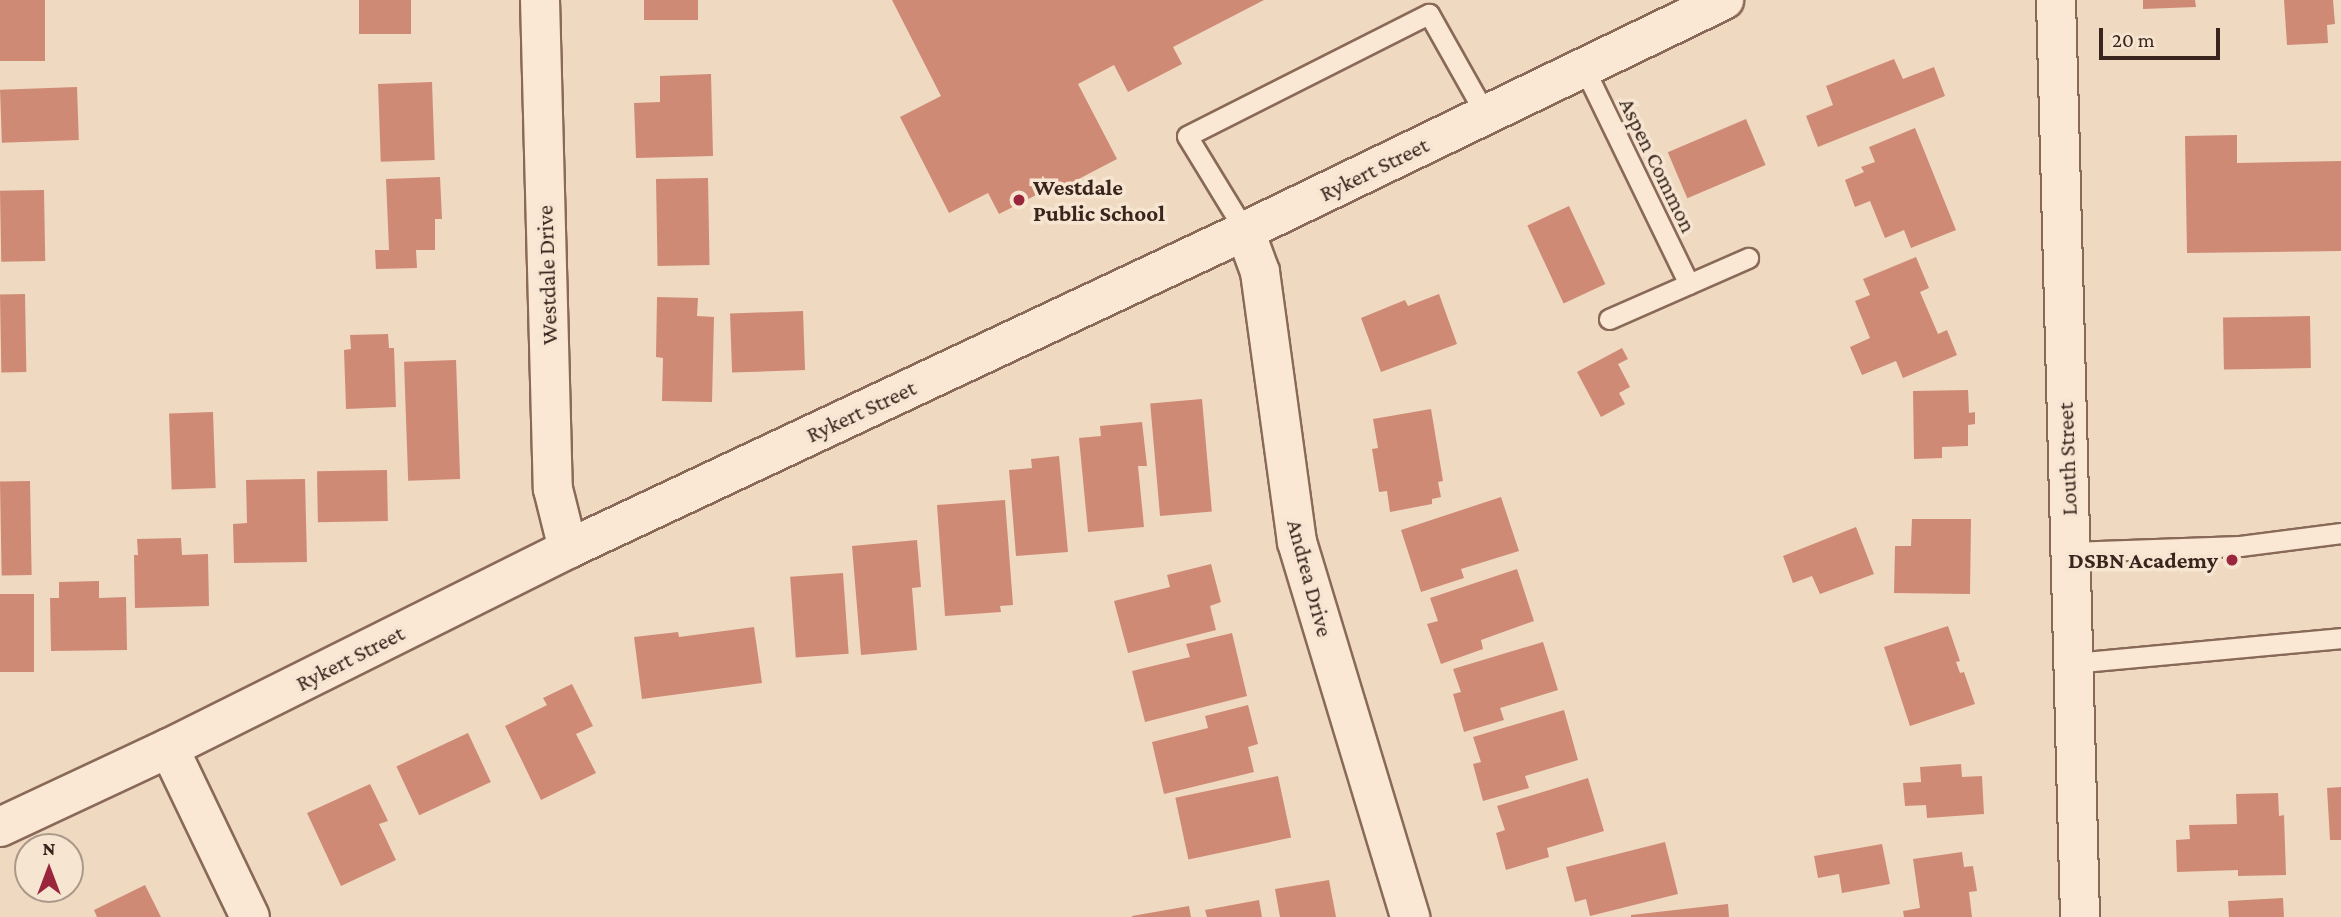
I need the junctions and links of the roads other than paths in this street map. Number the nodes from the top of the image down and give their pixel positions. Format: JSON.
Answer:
{"nodes":[{"id":1,"x":540,"y":0,"type":"edge"},
{"id":2,"x":1724,"y":0,"type":"edge"},
{"id":3,"x":2029,"y":0,"type":"edge"},
{"id":4,"x":2056,"y":0,"type":"edge"},
{"id":5,"x":1584,"y":68,"type":"junction"},
{"id":6,"x":1486,"y":115,"type":"junction"},
{"id":7,"x":2060,"y":128,"type":"junction"},
{"id":8,"x":1245,"y":231,"type":"junction"},
{"id":9,"x":1748,"y":258,"type":"dead end"},
{"id":10,"x":1689,"y":284,"type":"junction"},
{"id":11,"x":1609,"y":319,"type":"dead end"},
{"id":12,"x":2341,"y":533,"type":"edge"},
{"id":13,"x":568,"y":549,"type":"junction"},
{"id":14,"x":2070,"y":552,"type":"junction"},
{"id":15,"x":2341,"y":638,"type":"edge"},
{"id":16,"x":2073,"y":663,"type":"junction"},
{"id":17,"x":169,"y":748,"type":"junction"},
{"id":18,"x":0,"y":827,"type":"edge"},
{"id":19,"x":250,"y":917,"type":"edge"},
{"id":20,"x":1410,"y":917,"type":"edge"},
{"id":21,"x":2080,"y":917,"type":"edge"}],
"edges":[{"from":1,"to":13,"type":"street","name":"Westdale Drive"},
{"from":2,"to":5,"type":"street","name":"Rykert Street"},
{"from":3,"to":7,"type":"street"},
{"from":4,"to":7,"type":"street","name":"Louth Street"},
{"from":5,"to":6,"type":"street","name":"Rykert Street"},
{"from":5,"to":10,"type":"lane","name":"Aspen Common"},
{"from":6,"to":8,"type":"street","name":"Rykert Street"},
{"from":6,"to":8,"type":"lane"},
{"from":7,"to":14,"type":"street","name":"Louth Street"},
{"from":8,"to":13,"type":"street","name":"Rykert Street"},
{"from":8,"to":20,"type":"street","name":"Andrea Drive"},
{"from":9,"to":10,"type":"lane"},
{"from":10,"to":11,"type":"lane"},
{"from":12,"to":14,"type":"lane"},
{"from":13,"to":17,"type":"street","name":"Rykert Street"},
{"from":14,"to":16,"type":"street","name":"Louth Street"},
{"from":15,"to":16,"type":"lane"},
{"from":16,"to":21,"type":"street","name":"Louth Street"},
{"from":17,"to":18,"type":"street","name":"Rykert Street"},
{"from":17,"to":19,"type":"street"}]}
